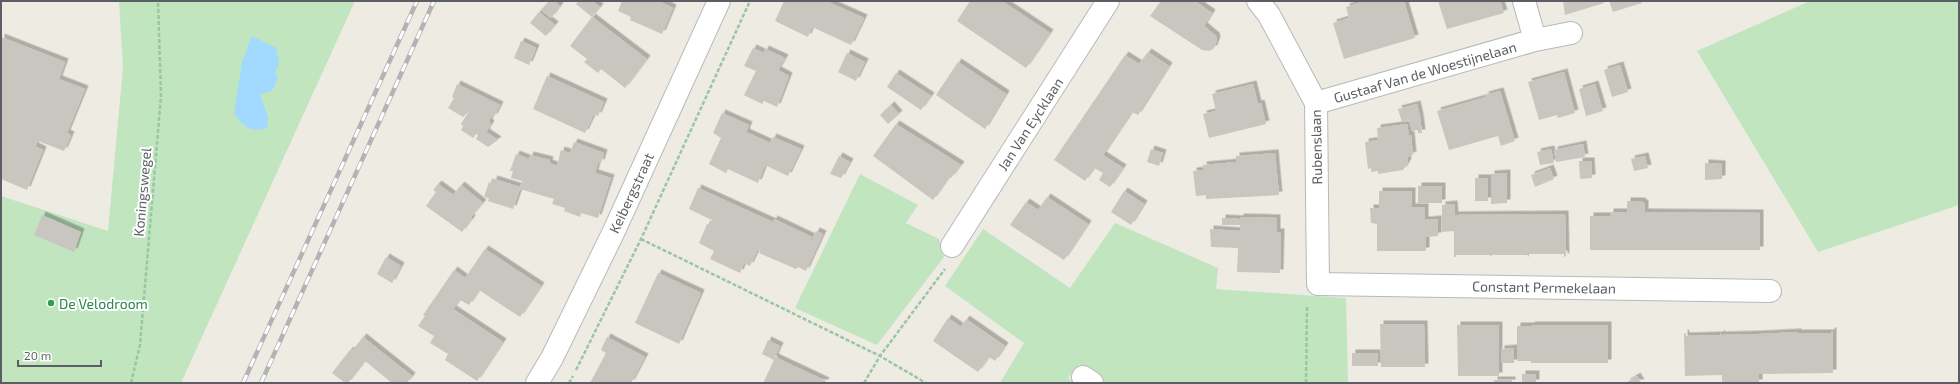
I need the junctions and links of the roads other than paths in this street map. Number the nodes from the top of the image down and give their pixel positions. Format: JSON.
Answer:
{"nodes":[{"id":1,"x":719,"y":1,"type":"edge"},
{"id":2,"x":1108,"y":1,"type":"edge"},
{"id":3,"x":1258,"y":1,"type":"edge"},
{"id":4,"x":1524,"y":1,"type":"edge"},
{"id":5,"x":1571,"y":33,"type":"dead end"},
{"id":6,"x":1535,"y":40,"type":"junction"},
{"id":7,"x":1316,"y":104,"type":"junction"},
{"id":8,"x":952,"y":246,"type":"road end"},
{"id":9,"x":1318,"y":284,"type":"joint"},
{"id":10,"x":1770,"y":291,"type":"dead end"},
{"id":11,"x":537,"y":383,"type":"edge"}],
"edges":[{"from":1,"to":11,"type":"street","name":"Keibergstraat"},
{"from":2,"to":8,"type":"street","name":"Jan Van Eycklaan"},
{"from":3,"to":7,"type":"street","name":"Rubenslaan"},
{"from":4,"to":6,"type":"street","name":"Gustaaf Van de Woestijnelaan"},
{"from":5,"to":6,"type":"street","name":"Gustaaf Van de Woestijnelaan"},
{"from":6,"to":7,"type":"street","name":"Gustaaf Van de Woestijnelaan"},
{"from":7,"to":9,"type":"street","name":"Rubenslaan"},
{"from":9,"to":10,"type":"street","name":"Constant Permekelaan"}]}
